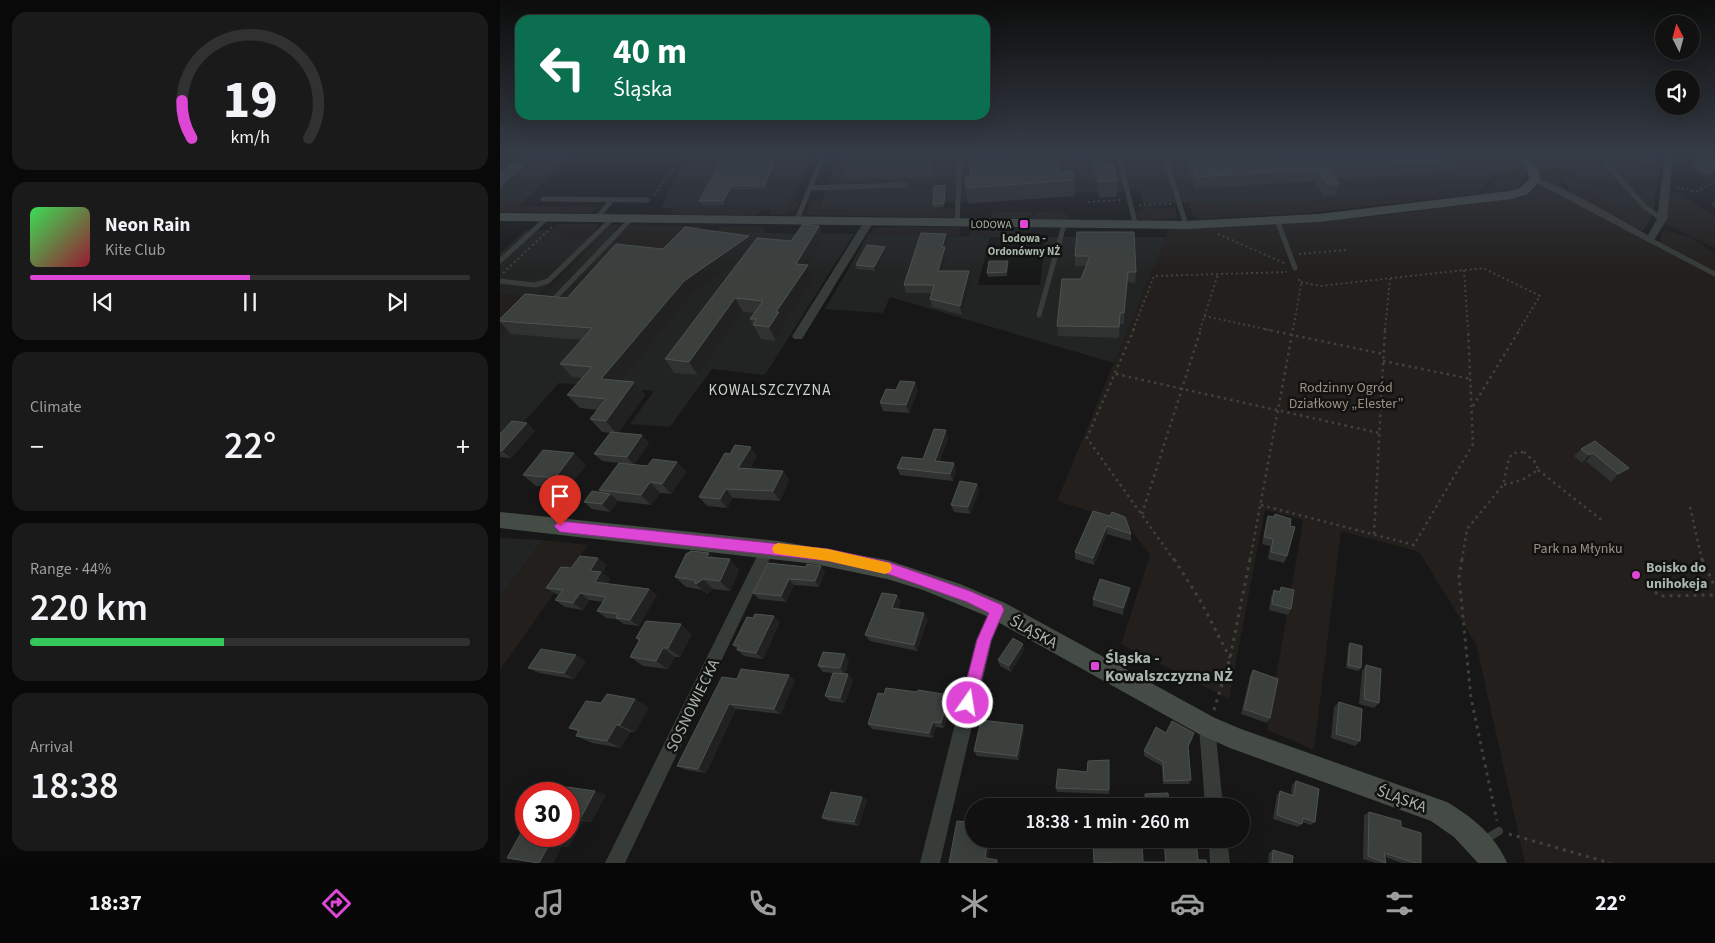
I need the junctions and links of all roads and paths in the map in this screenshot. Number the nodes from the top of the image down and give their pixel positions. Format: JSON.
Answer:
{"nodes":[{"id":1,"x":653,"y":194,"type":"edge"},
{"id":2,"x":807,"y":194,"type":"edge"},
{"id":3,"x":958,"y":194,"type":"edge"},
{"id":4,"x":1127,"y":194,"type":"edge"},
{"id":5,"x":1177,"y":194,"type":"edge"},
{"id":6,"x":1514,"y":194,"type":"edge"},
{"id":7,"x":1633,"y":194,"type":"edge"},
{"id":8,"x":1665,"y":194,"type":"edge"},
{"id":9,"x":1569,"y":195,"type":"edge"},
{"id":10,"x":543,"y":199,"type":"dead end"},
{"id":11,"x":612,"y":200,"type":"junction"},
{"id":12,"x":1121,"y":200,"type":"dead end"},
{"id":13,"x":648,"y":201,"type":"joint"},
{"id":14,"x":1088,"y":202,"type":"dead end"},
{"id":15,"x":1130,"y":205,"type":"junction"},
{"id":16,"x":1180,"y":205,"type":"junction"},
{"id":17,"x":500,"y":217,"type":"edge"},
{"id":18,"x":596,"y":218,"type":"junction"},
{"id":19,"x":612,"y":219,"type":"junction"},
{"id":20,"x":631,"y":219,"type":"junction"},
{"id":21,"x":1662,"y":219,"type":"junction"},
{"id":22,"x":1277,"y":220,"type":"junction"},
{"id":23,"x":796,"y":222,"type":"junction"},
{"id":24,"x":868,"y":223,"type":"junction"},
{"id":25,"x":548,"y":224,"type":"junction"},
{"id":26,"x":957,"y":224,"type":"junction"},
{"id":27,"x":1064,"y":225,"type":"junction"},
{"id":28,"x":1191,"y":225,"type":"junction"},
{"id":29,"x":1136,"y":226,"type":"junction"},
{"id":30,"x":1650,"y":240,"type":"junction"},
{"id":31,"x":1346,"y":250,"type":"dead end"},
{"id":32,"x":1290,"y":254,"type":"junction"},
{"id":33,"x":500,"y":261,"type":"edge"},
{"id":34,"x":1295,"y":268,"type":"joint"},
{"id":35,"x":1464,"y":270,"type":"junction"},
{"id":36,"x":1218,"y":274,"type":"junction"},
{"id":37,"x":1715,"y":274,"type":"edge"},
{"id":38,"x":500,"y":275,"type":"edge"},
{"id":39,"x":1390,"y":279,"type":"junction"},
{"id":40,"x":500,"y":281,"type":"edge"},
{"id":41,"x":1301,"y":282,"type":"junction"},
{"id":42,"x":553,"y":300,"type":"edge"},
{"id":43,"x":1039,"y":314,"type":"dead end"},
{"id":44,"x":1204,"y":316,"type":"junction"},
{"id":45,"x":1291,"y":334,"type":"junction"},
{"id":46,"x":798,"y":336,"type":"dead end"},
{"id":47,"x":1383,"y":354,"type":"junction"},
{"id":48,"x":1383,"y":361,"type":"junction"},
{"id":49,"x":1116,"y":374,"type":"junction"},
{"id":50,"x":1471,"y":378,"type":"junction"},
{"id":51,"x":1182,"y":388,"type":"junction"},
{"id":52,"x":1472,"y":408,"type":"junction"},
{"id":53,"x":1277,"y":410,"type":"junction"},
{"id":54,"x":1379,"y":433,"type":"junction"},
{"id":55,"x":1538,"y":470,"type":"junction"},
{"id":56,"x":1503,"y":484,"type":"junction"},
{"id":57,"x":1261,"y":505,"type":"junction"},
{"id":58,"x":1690,"y":506,"type":"dead end"},
{"id":59,"x":1142,"y":514,"type":"junction"},
{"id":60,"x":500,"y":520,"type":"edge"},
{"id":61,"x":1604,"y":522,"type":"dead end"},
{"id":62,"x":1374,"y":534,"type":"junction"},
{"id":63,"x":768,"y":548,"type":"junction"},
{"id":64,"x":1715,"y":587,"type":"edge"},
{"id":65,"x":1655,"y":592,"type":"dead end"},
{"id":66,"x":1715,"y":596,"type":"edge"},
{"id":67,"x":997,"y":610,"type":"junction"},
{"id":68,"x":1230,"y":658,"type":"junction"},
{"id":69,"x":1207,"y":726,"type":"junction"},
{"id":70,"x":1213,"y":798,"type":"edge"},
{"id":71,"x":1490,"y":837,"type":"junction"},
{"id":72,"x":1219,"y":848,"type":"edge"},
{"id":73,"x":615,"y":863,"type":"edge"},
{"id":74,"x":930,"y":863,"type":"edge"},
{"id":75,"x":1220,"y":863,"type":"edge"},
{"id":76,"x":1494,"y":863,"type":"edge"},
{"id":77,"x":1610,"y":863,"type":"edge"}],
"edges":[{"from":1,"to":13,"type":"path"},
{"from":2,"to":23,"type":"lane"},
{"from":3,"to":26,"type":"lane"},
{"from":4,"to":15,"type":"lane"},
{"from":5,"to":16,"type":"lane"},
{"from":6,"to":22,"type":"street","name":"LODOWA"},
{"from":7,"to":21,"type":"lane"},
{"from":8,"to":21,"type":"street"},
{"from":9,"to":30,"type":"street"},
{"from":10,"to":11,"type":"lane"},
{"from":11,"to":13,"type":"lane"},
{"from":11,"to":18,"type":"lane"},
{"from":12,"to":14,"type":"path"},
{"from":15,"to":16,"type":"path"},
{"from":15,"to":29,"type":"lane"},
{"from":16,"to":28,"type":"lane"},
{"from":17,"to":25,"type":"street","name":"LODOWA"},
{"from":18,"to":19,"type":"street","name":"LODOWA"},
{"from":18,"to":25,"type":"street","name":"LODOWA"},
{"from":19,"to":20,"type":"street","name":"LODOWA"},
{"from":19,"to":40,"type":"lane"},
{"from":20,"to":23,"type":"street","name":"LODOWA"},
{"from":20,"to":42,"type":"lane"},
{"from":21,"to":30,"type":"street"},
{"from":22,"to":28,"type":"street","name":"LODOWA"},
{"from":22,"to":32,"type":"lane"},
{"from":23,"to":24,"type":"street","name":"LODOWA"},
{"from":24,"to":26,"type":"street","name":"LODOWA"},
{"from":24,"to":46,"type":"street"},
{"from":25,"to":33,"type":"lane"},
{"from":25,"to":38,"type":"path"},
{"from":26,"to":27,"type":"street","name":"LODOWA"},
{"from":27,"to":29,"type":"street","name":"LODOWA"},
{"from":27,"to":43,"type":"lane"},
{"from":28,"to":29,"type":"street","name":"LODOWA"},
{"from":28,"to":34,"type":"path"},
{"from":30,"to":37,"type":"lane"},
{"from":31,"to":32,"type":"path"},
{"from":32,"to":34,"type":"lane"},
{"from":35,"to":39,"type":"path"},
{"from":35,"to":50,"type":"path"},
{"from":35,"to":52,"type":"path"},
{"from":36,"to":41,"type":"path"},
{"from":36,"to":44,"type":"path"},
{"from":36,"to":49,"type":"path"},
{"from":39,"to":41,"type":"path"},
{"from":39,"to":47,"type":"path"},
{"from":41,"to":45,"type":"path"},
{"from":44,"to":45,"type":"path"},
{"from":44,"to":51,"type":"path"},
{"from":45,"to":47,"type":"path"},
{"from":45,"to":53,"type":"path"},
{"from":47,"to":48,"type":"path"},
{"from":48,"to":50,"type":"path"},
{"from":48,"to":54,"type":"path"},
{"from":49,"to":51,"type":"path"},
{"from":49,"to":59,"type":"path"},
{"from":50,"to":52,"type":"path"},
{"from":51,"to":53,"type":"path"},
{"from":51,"to":59,"type":"path"},
{"from":52,"to":62,"type":"path"},
{"from":53,"to":54,"type":"path"},
{"from":53,"to":57,"type":"path"},
{"from":54,"to":62,"type":"path"},
{"from":55,"to":56,"type":"path"},
{"from":55,"to":56,"type":"path"},
{"from":55,"to":61,"type":"path"},
{"from":56,"to":71,"type":"path"},
{"from":57,"to":62,"type":"path"},
{"from":57,"to":68,"type":"path"},
{"from":58,"to":64,"type":"path"},
{"from":59,"to":68,"type":"path"},
{"from":60,"to":63,"type":"street","name":"ŚLĄSKA"},
{"from":63,"to":67,"type":"street","name":"ŚLĄSKA"},
{"from":63,"to":73,"type":"street","name":"SOSNOWIECKA"},
{"from":65,"to":66,"type":"path"},
{"from":67,"to":69,"type":"street","name":"ŚLĄSKA"},
{"from":67,"to":74,"type":"street"},
{"from":68,"to":69,"type":"path"},
{"from":69,"to":70,"type":"street"},
{"from":69,"to":71,"type":"street","name":"ŚLĄSKA"},
{"from":71,"to":76,"type":"street","name":"ŚLĄSKA"},
{"from":71,"to":77,"type":"path"},
{"from":72,"to":75,"type":"street"}]}
